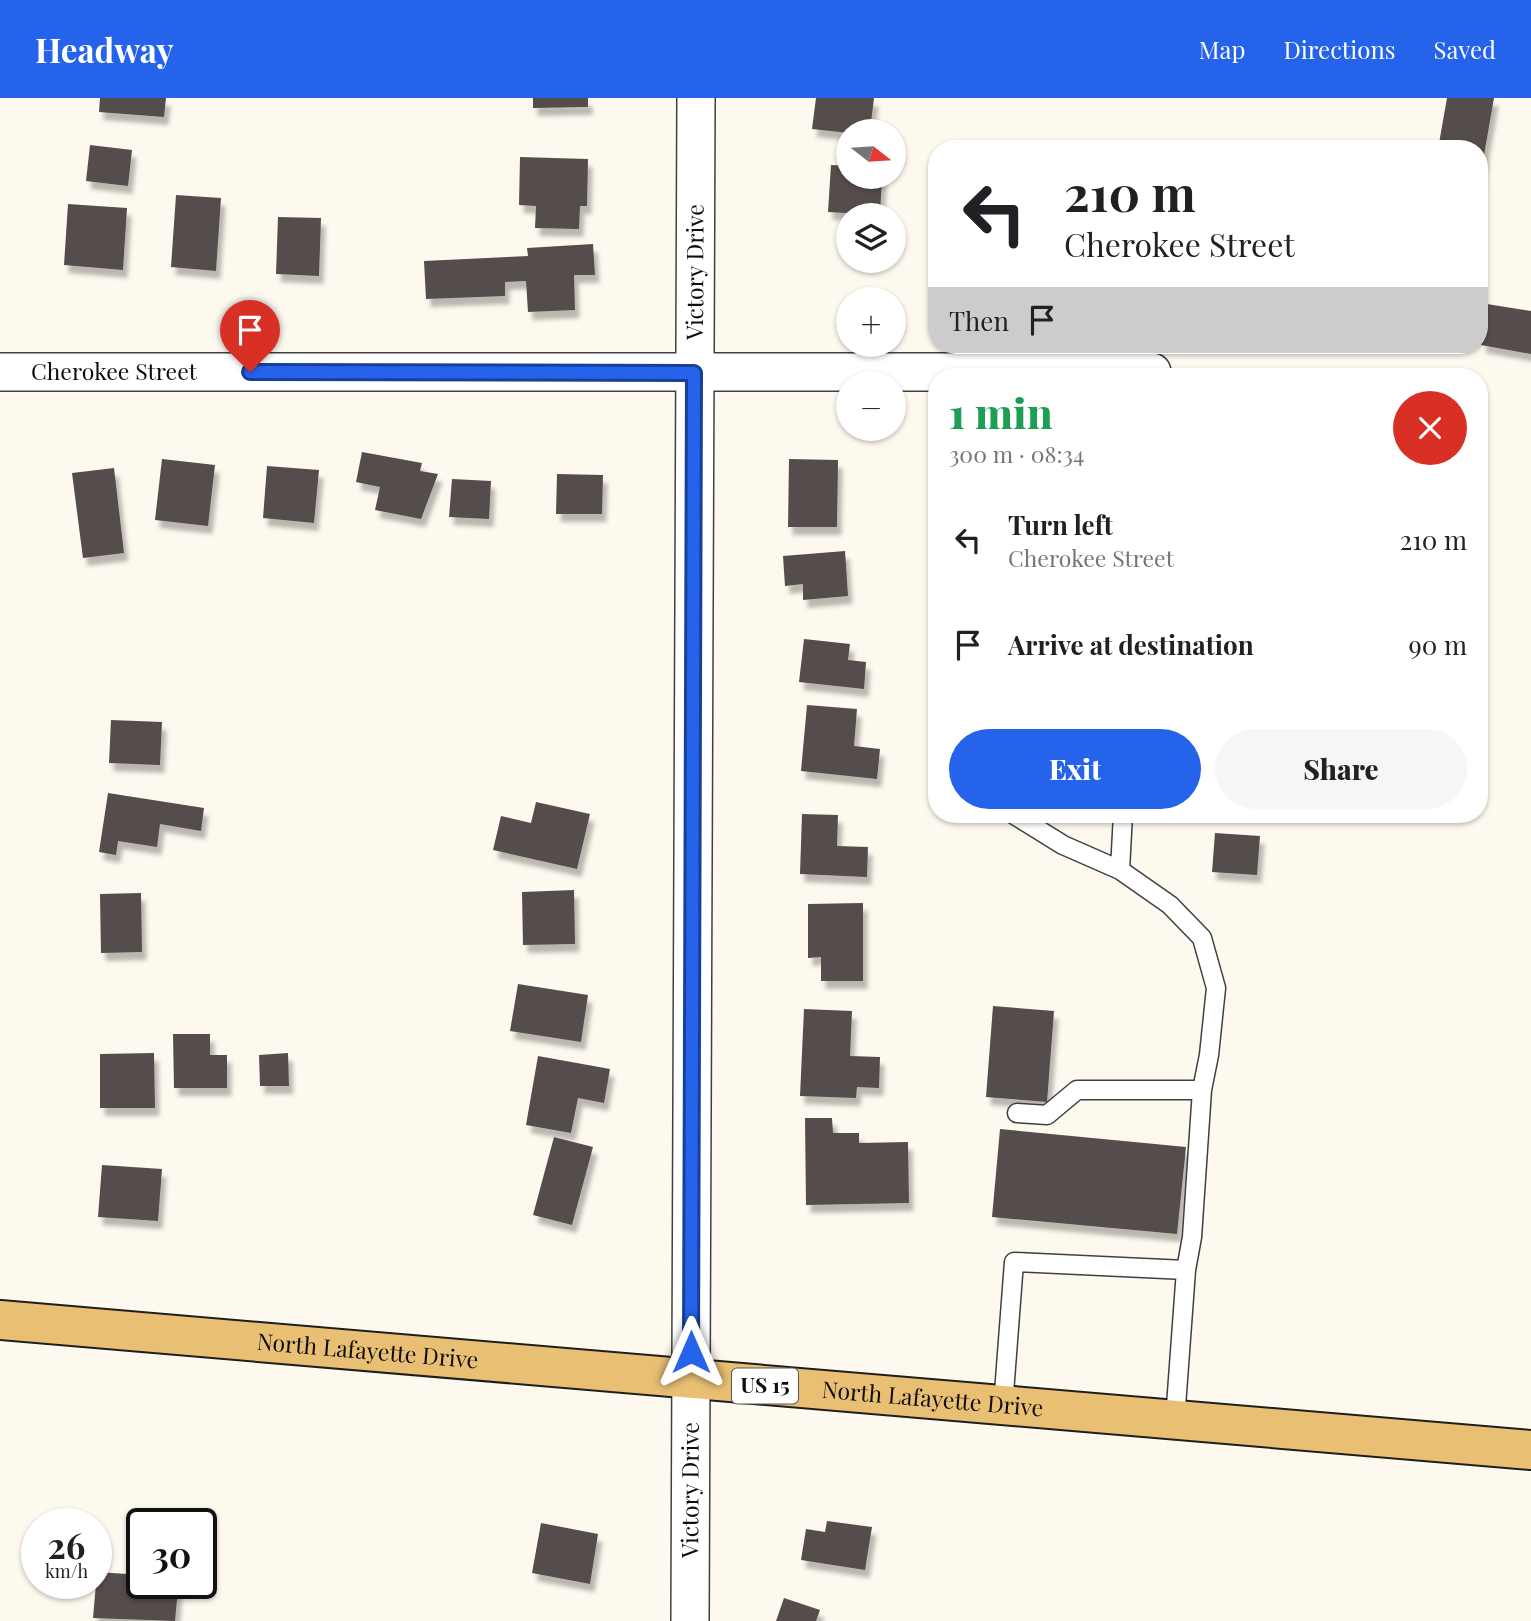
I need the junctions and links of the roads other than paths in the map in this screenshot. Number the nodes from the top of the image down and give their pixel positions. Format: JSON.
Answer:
{"nodes":[{"id":1,"x":695,"y":98,"type":"edge"},
{"id":2,"x":0,"y":372,"type":"edge"},
{"id":3,"x":928,"y":372,"type":"edge"},
{"id":4,"x":694,"y":373,"type":"junction"},
{"id":5,"x":1028,"y":823,"type":"edge"},
{"id":6,"x":1123,"y":823,"type":"edge"},
{"id":7,"x":1120,"y":870,"type":"junction"},
{"id":8,"x":1202,"y":1090,"type":"junction"},
{"id":9,"x":1017,"y":1113,"type":"dead end"},
{"id":10,"x":1186,"y":1270,"type":"junction"},
{"id":11,"x":0,"y":1320,"type":"edge"},
{"id":12,"x":691,"y":1380,"type":"junction"},
{"id":13,"x":1003,"y":1406,"type":"junction"},
{"id":14,"x":1175,"y":1420,"type":"junction"},
{"id":15,"x":1531,"y":1450,"type":"edge"},
{"id":16,"x":690,"y":1621,"type":"edge"}],
"edges":[{"from":1,"to":4,"type":"street","name":"Victory Drive"},
{"from":2,"to":4,"type":"street","name":"Cherokee Street"},
{"from":3,"to":4,"type":"street","name":"Cherokee Street"},
{"from":4,"to":12,"type":"street","name":"Victory Drive"},
{"from":5,"to":7,"type":"lane"},
{"from":6,"to":7,"type":"lane"},
{"from":7,"to":8,"type":"lane"},
{"from":8,"to":9,"type":"lane"},
{"from":8,"to":10,"type":"lane"},
{"from":10,"to":13,"type":"lane"},
{"from":10,"to":14,"type":"lane"},
{"from":11,"to":12,"type":"main road","name":"North Lafayette Drive","number":"US 15"},
{"from":12,"to":13,"type":"main road","name":"North Lafayette Drive","number":"US 15"},
{"from":12,"to":16,"type":"street","name":"Victory Drive"},
{"from":13,"to":14,"type":"main road","name":"North Lafayette Drive","number":"US 15"},
{"from":14,"to":15,"type":"main road","name":"North Lafayette Drive","number":"US 15"}]}
